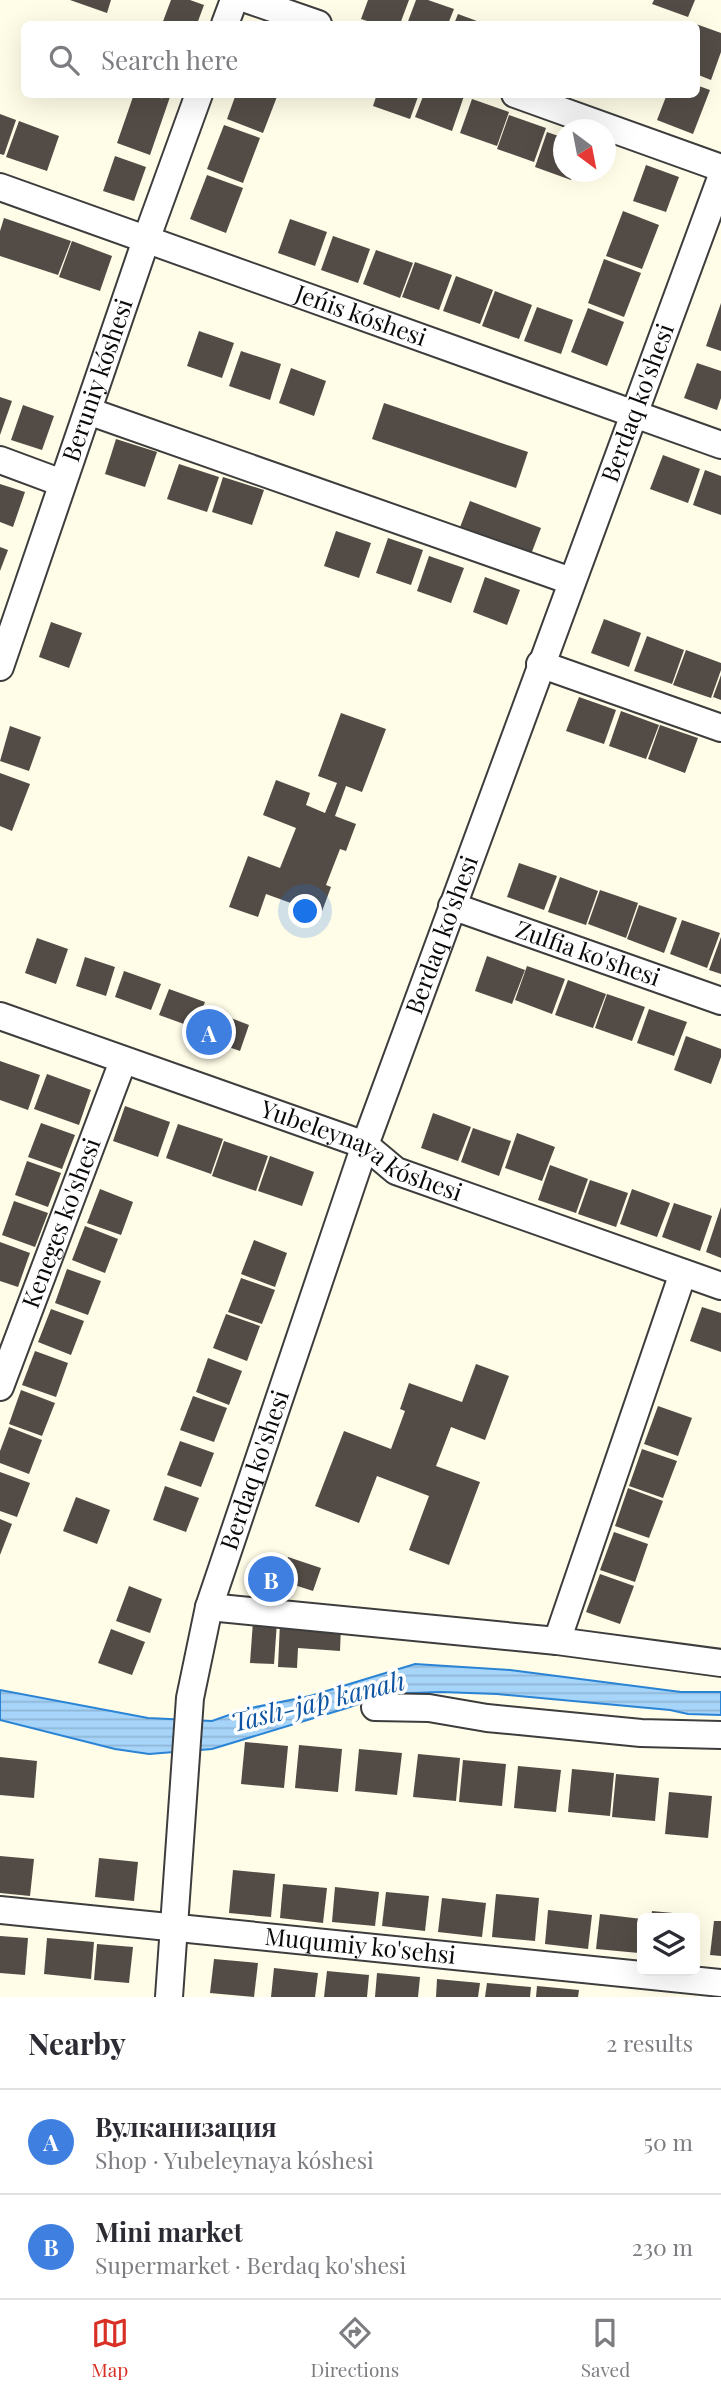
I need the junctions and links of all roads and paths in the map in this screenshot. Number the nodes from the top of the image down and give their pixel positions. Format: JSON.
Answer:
{"nodes":[{"id":1,"x":234,"y":0,"type":"edge"},
{"id":2,"x":249,"y":0,"type":"edge"},
{"id":3,"x":226,"y":21,"type":"edge"},
{"id":4,"x":309,"y":21,"type":"edge"},
{"id":5,"x":198,"y":98,"type":"edge"},
{"id":6,"x":526,"y":98,"type":"edge"},
{"id":7,"x":721,"y":167,"type":"edge"},
{"id":8,"x":721,"y":178,"type":"edge"},
{"id":9,"x":0,"y":187,"type":"edge"},
{"id":10,"x":146,"y":240,"type":"junction"},
{"id":11,"x":88,"y":411,"type":"junction"},
{"id":12,"x":633,"y":414,"type":"junction"},
{"id":13,"x":721,"y":445,"type":"edge"},
{"id":14,"x":0,"y":460,"type":"edge"},
{"id":15,"x":62,"y":483,"type":"junction"},
{"id":16,"x":571,"y":581,"type":"junction"},
{"id":17,"x":540,"y":664,"type":"junction"},
{"id":18,"x":0,"y":667,"type":"edge"},
{"id":19,"x":721,"y":728,"type":"edge"},
{"id":20,"x":452,"y":906,"type":"junction"},
{"id":21,"x":721,"y":1001,"type":"edge"},
{"id":22,"x":0,"y":1016,"type":"edge"},
{"id":23,"x":123,"y":1061,"type":"junction"},
{"id":24,"x":365,"y":1145,"type":"junction"},
{"id":25,"x":683,"y":1273,"type":"junction"},
{"id":26,"x":721,"y":1286,"type":"edge"},
{"id":27,"x":0,"y":1387,"type":"edge"},
{"id":28,"x":209,"y":1607,"type":"junction"},
{"id":29,"x":557,"y":1641,"type":"junction"},
{"id":30,"x":721,"y":1663,"type":"edge"},
{"id":31,"x":375,"y":1707,"type":"dead end"},
{"id":32,"x":721,"y":1735,"type":"edge"},
{"id":33,"x":0,"y":1910,"type":"edge"},
{"id":34,"x":175,"y":1928,"type":"junction"},
{"id":35,"x":721,"y":1983,"type":"edge"},
{"id":36,"x":169,"y":1997,"type":"edge"}],
"edges":[{"from":1,"to":3,"type":"street"},
{"from":2,"to":4,"type":"street"},
{"from":5,"to":10,"type":"street","name":"Beruniy kóshesi"},
{"from":6,"to":7,"type":"street"},
{"from":8,"to":12,"type":"street","name":"Berdaq ko'shesi"},
{"from":9,"to":10,"type":"street","name":"Jeńis kóshesi"},
{"from":10,"to":11,"type":"street","name":"Beruniy kóshesi"},
{"from":10,"to":12,"type":"street","name":"Jeńis kóshesi"},
{"from":11,"to":15,"type":"street","name":"Beruniy kóshesi"},
{"from":11,"to":16,"type":"street"},
{"from":12,"to":13,"type":"street","name":"Jeńis kóshesi"},
{"from":12,"to":16,"type":"street","name":"Berdaq ko'shesi"},
{"from":14,"to":15,"type":"street"},
{"from":15,"to":18,"type":"street","name":"Beruniy kóshesi"},
{"from":16,"to":17,"type":"street","name":"Berdaq ko'shesi"},
{"from":17,"to":19,"type":"street"},
{"from":17,"to":20,"type":"street","name":"Berdaq ko'shesi"},
{"from":20,"to":21,"type":"street","name":"Zulfia ko'shesi"},
{"from":20,"to":24,"type":"street","name":"Berdaq ko'shesi"},
{"from":22,"to":23,"type":"street","name":"Yubeleynaya kóshesi"},
{"from":23,"to":24,"type":"street","name":"Yubeleynaya kóshesi"},
{"from":23,"to":27,"type":"street","name":"Keneges ko'shesi"},
{"from":24,"to":25,"type":"street","name":"Yubeleynaya kóshesi"},
{"from":24,"to":28,"type":"street","name":"Berdaq ko'shesi"},
{"from":25,"to":26,"type":"street","name":"Yubeleynaya kóshesi"},
{"from":25,"to":29,"type":"street"},
{"from":28,"to":29,"type":"street"},
{"from":28,"to":34,"type":"street","name":"Berdaq ko'shesi"},
{"from":29,"to":30,"type":"street"},
{"from":31,"to":32,"type":"street"},
{"from":33,"to":34,"type":"street","name":"Muqumiy ko'sehsi"},
{"from":34,"to":35,"type":"street","name":"Muqumiy ko'sehsi"},
{"from":34,"to":36,"type":"street","name":"Berdaq ko'shesi"}]}
